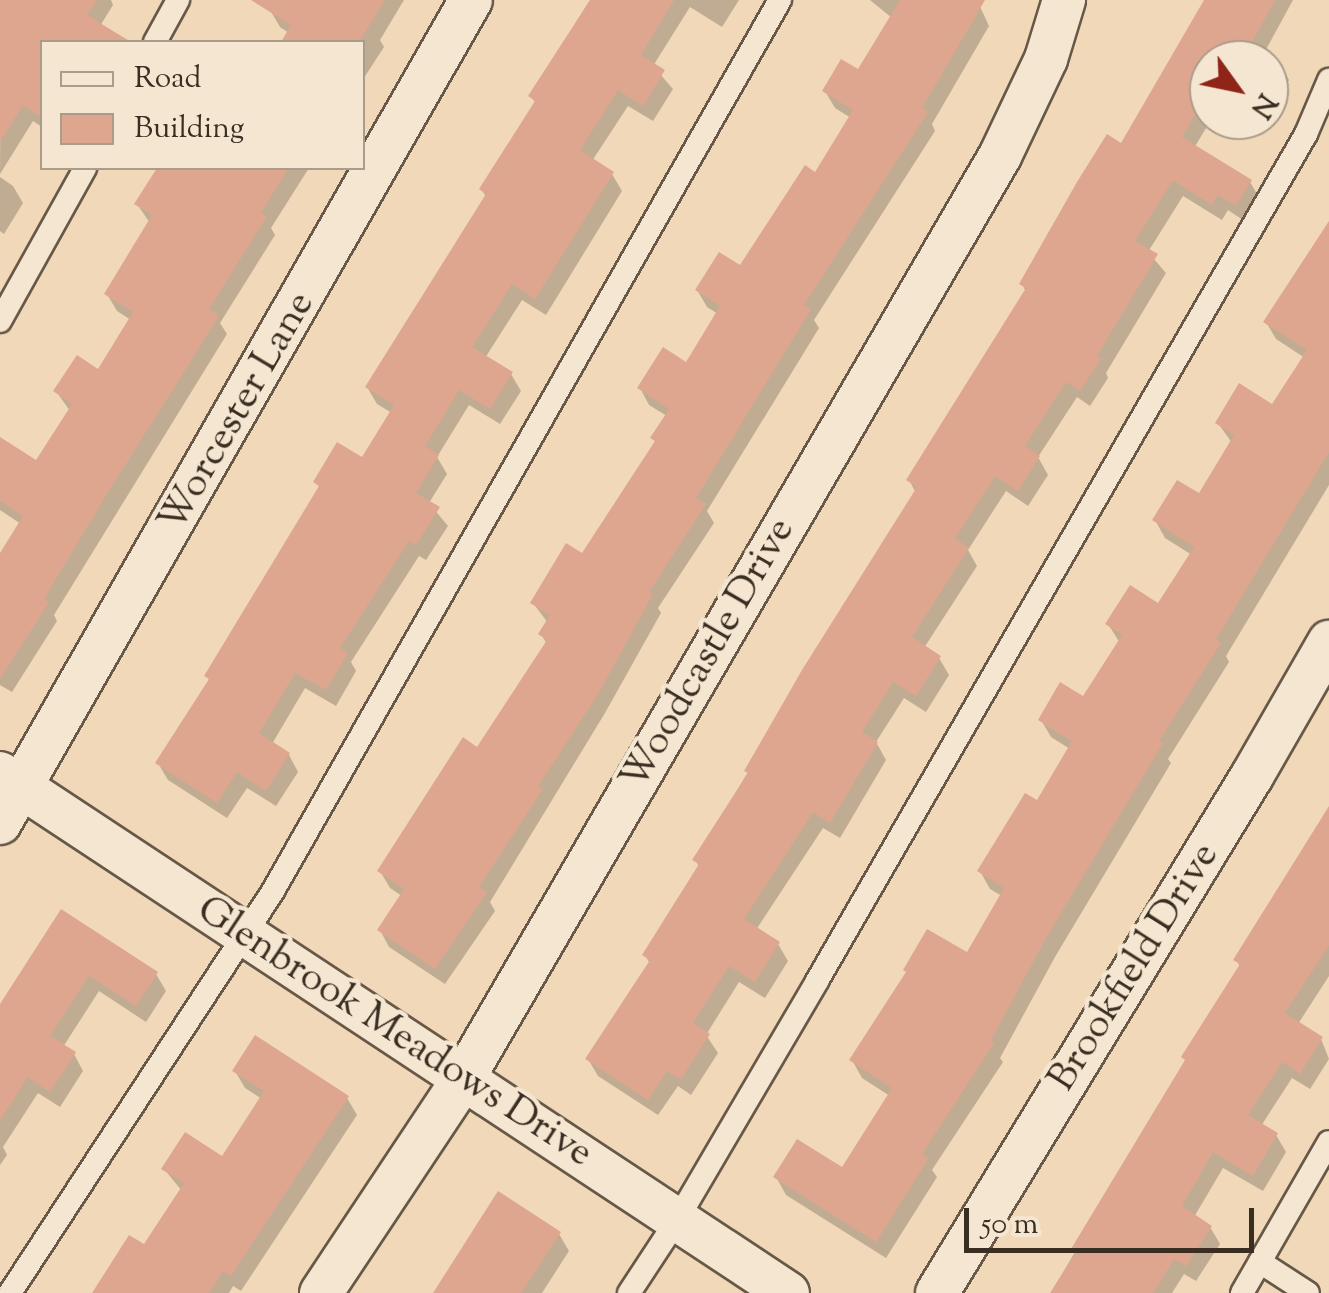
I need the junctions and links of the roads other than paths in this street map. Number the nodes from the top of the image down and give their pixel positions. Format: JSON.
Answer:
{"nodes":[{"id":1,"x":178,"y":0,"type":"edge"},
{"id":2,"x":471,"y":0,"type":"edge"},
{"id":3,"x":780,"y":0,"type":"edge"},
{"id":4,"x":1064,"y":0,"type":"edge"},
{"id":5,"x":156,"y":40,"type":"edge"},
{"id":6,"x":1329,"y":80,"type":"edge"},
{"id":7,"x":85,"y":170,"type":"edge"},
{"id":8,"x":0,"y":321,"type":"edge"},
{"id":9,"x":1329,"y":642,"type":"edge"},
{"id":10,"x":12,"y":781,"type":"edge"},
{"id":11,"x":0,"y":824,"type":"edge"},
{"id":12,"x":244,"y":935,"type":"junction"},
{"id":13,"x":463,"y":1078,"type":"junction"},
{"id":14,"x":1329,"y":1142,"type":"edge"},
{"id":15,"x":677,"y":1220,"type":"junction"},
{"id":16,"x":1260,"y":1262,"type":"junction"},
{"id":17,"x":10,"y":1293,"type":"edge"},
{"id":18,"x":321,"y":1293,"type":"edge"},
{"id":19,"x":629,"y":1293,"type":"edge"},
{"id":20,"x":788,"y":1293,"type":"edge"},
{"id":21,"x":937,"y":1293,"type":"edge"},
{"id":22,"x":1242,"y":1293,"type":"edge"},
{"id":23,"x":1308,"y":1293,"type":"edge"}],
"edges":[{"from":1,"to":5,"type":"lane"},
{"from":2,"to":10,"type":"street","name":"Worcester Lane"},
{"from":3,"to":12,"type":"lane"},
{"from":4,"to":13,"type":"street","name":"Woodcastle Drive"},
{"from":6,"to":15,"type":"lane"},
{"from":7,"to":8,"type":"lane"},
{"from":9,"to":21,"type":"street","name":"Brookfield Drive"},
{"from":10,"to":11,"type":"street","name":"Worcester Lane"},
{"from":10,"to":12,"type":"street","name":"Glenbrook Meadows Drive"},
{"from":12,"to":13,"type":"street","name":"Glenbrook Meadows Drive"},
{"from":12,"to":17,"type":"lane"},
{"from":13,"to":15,"type":"street","name":"Glenbrook Meadows Drive"},
{"from":13,"to":18,"type":"street","name":"Woodcastle Drive"},
{"from":14,"to":16,"type":"lane"},
{"from":15,"to":19,"type":"lane"},
{"from":15,"to":20,"type":"street","name":"Glenbrook Meadows Drive"},
{"from":16,"to":22,"type":"lane"},
{"from":16,"to":23,"type":"lane"}]}
